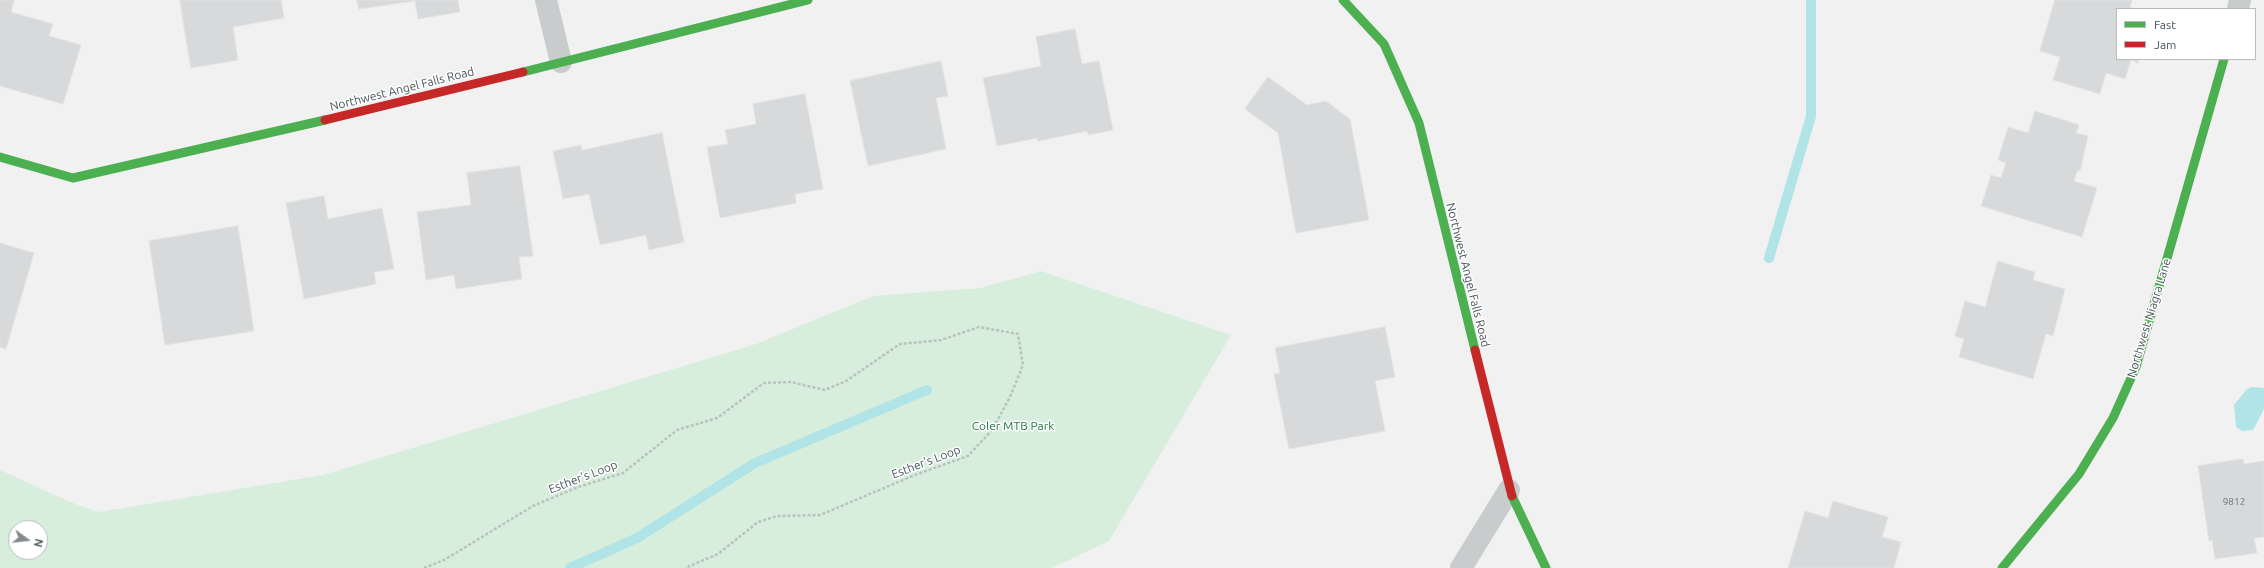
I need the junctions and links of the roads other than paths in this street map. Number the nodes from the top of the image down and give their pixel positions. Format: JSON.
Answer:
{"nodes":[{"id":1,"x":546,"y":0,"type":"edge"},
{"id":2,"x":808,"y":0,"type":"edge"},
{"id":3,"x":1343,"y":0,"type":"edge"},
{"id":4,"x":2224,"y":60,"type":"edge"},
{"id":5,"x":561,"y":62,"type":"junction"},
{"id":6,"x":0,"y":157,"type":"edge"},
{"id":7,"x":1509,"y":490,"type":"junction"},
{"id":8,"x":1461,"y":568,"type":"edge"},
{"id":9,"x":1546,"y":568,"type":"edge"},
{"id":10,"x":2002,"y":568,"type":"edge"}],
"edges":[{"from":1,"to":5,"type":"street"},
{"from":2,"to":5,"type":"street","name":"Northwest Angel Falls Road"},
{"from":3,"to":7,"type":"street","name":"Northwest Angel Falls Road"},
{"from":4,"to":10,"type":"street","name":"Northwest Niagra Lane"},
{"from":5,"to":6,"type":"street","name":"Northwest Angel Falls Road"},
{"from":7,"to":8,"type":"street"},
{"from":7,"to":9,"type":"street","name":"Northwest Angel Falls Road"}]}
